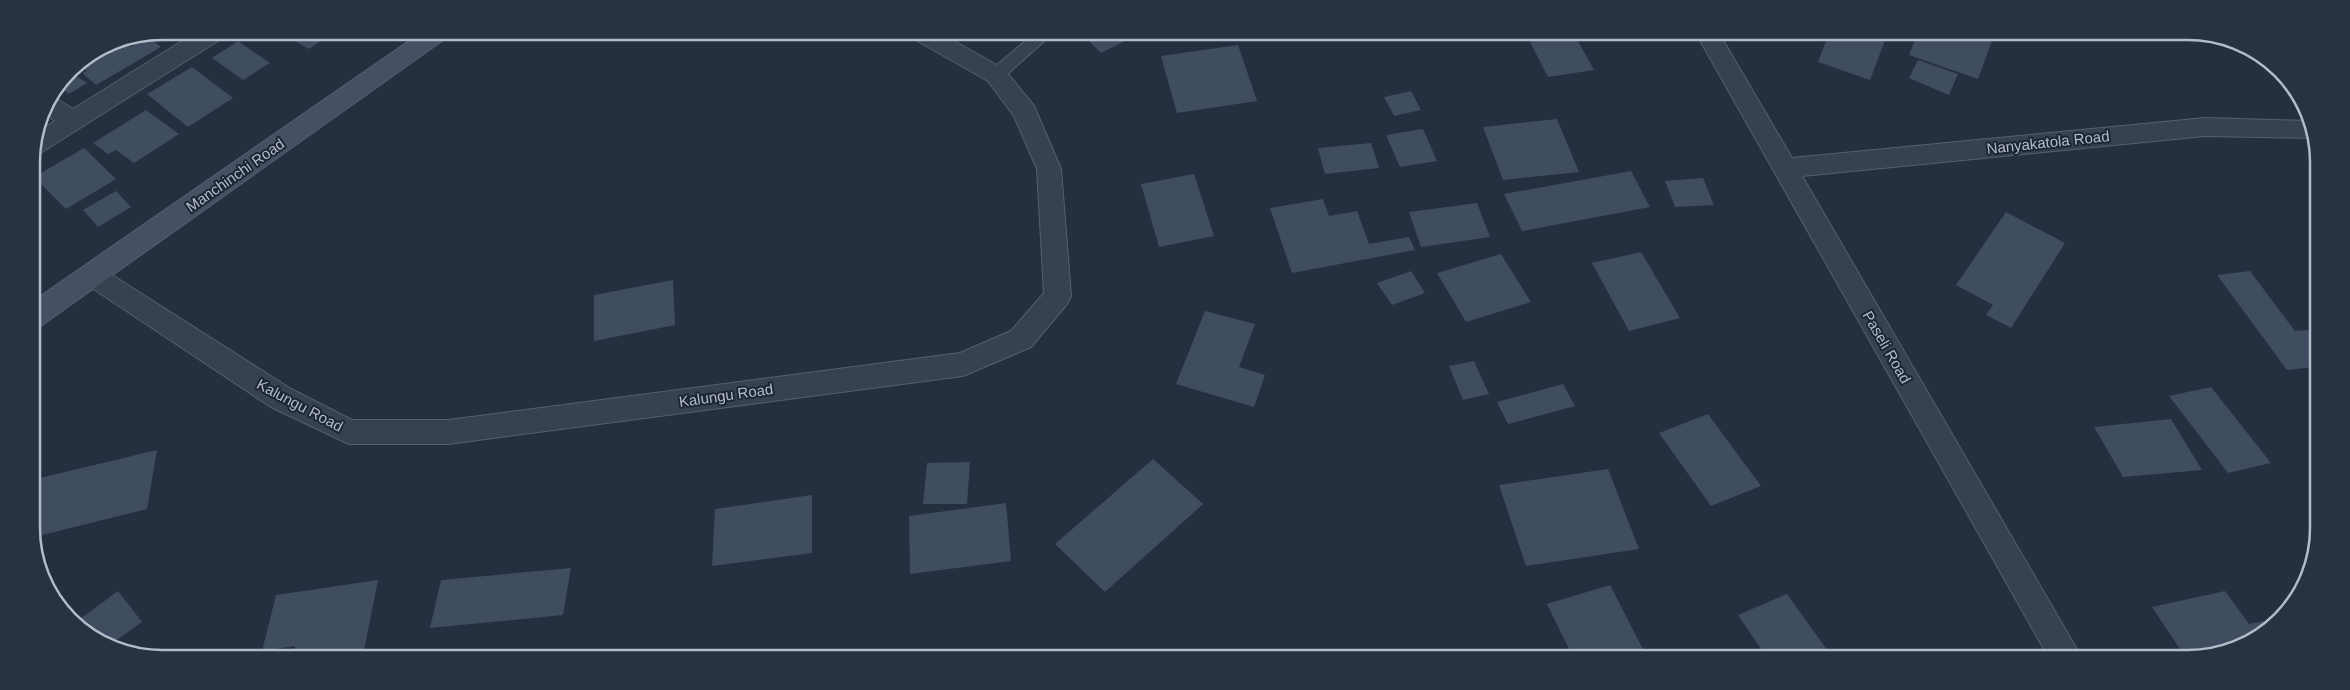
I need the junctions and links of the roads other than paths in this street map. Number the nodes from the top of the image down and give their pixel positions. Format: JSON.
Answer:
{"nodes":[{"id":1,"x":202,"y":40,"type":"edge"},
{"id":2,"x":427,"y":40,"type":"edge"},
{"id":3,"x":934,"y":40,"type":"edge"},
{"id":4,"x":1037,"y":40,"type":"edge"},
{"id":5,"x":1713,"y":40,"type":"edge"},
{"id":6,"x":996,"y":75,"type":"junction"},
{"id":7,"x":53,"y":107,"type":"edge"},
{"id":8,"x":72,"y":121,"type":"junction"},
{"id":9,"x":2306,"y":130,"type":"edge"},
{"id":10,"x":42,"y":140,"type":"edge"},
{"id":11,"x":1784,"y":168,"type":"junction"},
{"id":12,"x":92,"y":275,"type":"junction"},
{"id":13,"x":40,"y":311,"type":"edge"},
{"id":14,"x":2061,"y":650,"type":"edge"}],
"edges":[{"from":1,"to":8,"type":"street"},
{"from":2,"to":12,"type":"main road","name":"Manchinchi Road"},
{"from":3,"to":6,"type":"street","name":"Kalungu Road"},
{"from":4,"to":6,"type":"lane"},
{"from":5,"to":11,"type":"street","name":"Paseli Road"},
{"from":6,"to":12,"type":"street","name":"Kalungu Road"},
{"from":7,"to":8,"type":"street"},
{"from":8,"to":10,"type":"street"},
{"from":9,"to":11,"type":"street","name":"Nanyakatola Road"},
{"from":11,"to":14,"type":"street","name":"Paseli Road"},
{"from":12,"to":13,"type":"main road","name":"Manchinchi Road"}]}
